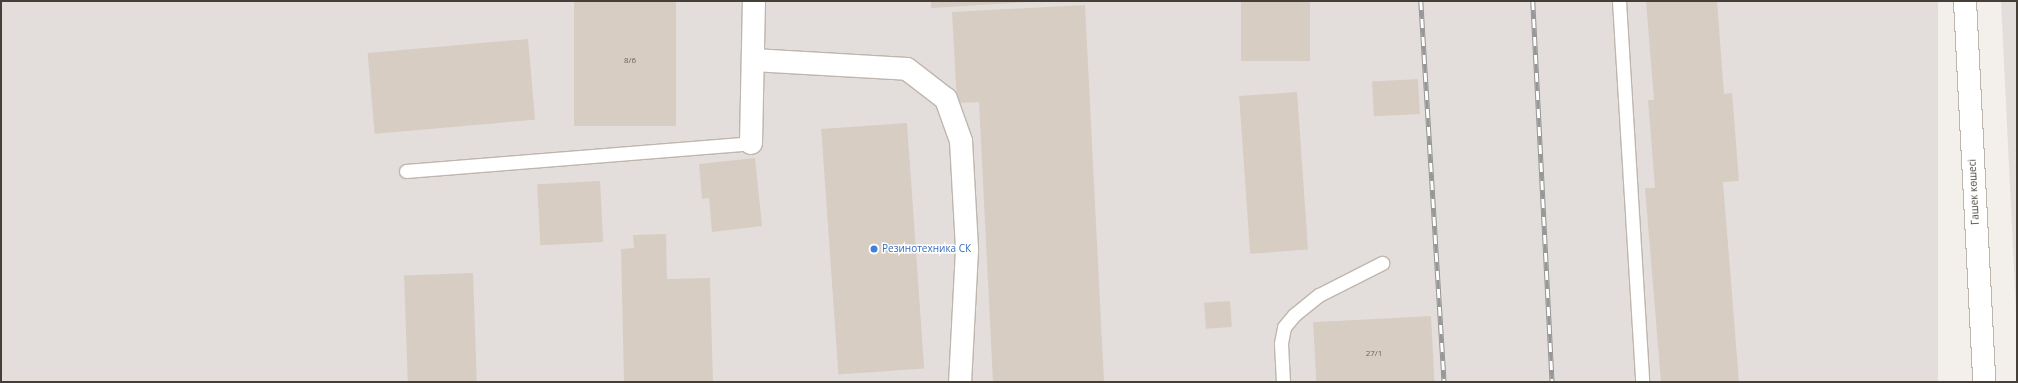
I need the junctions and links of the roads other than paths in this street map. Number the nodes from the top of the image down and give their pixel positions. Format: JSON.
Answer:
{"nodes":[{"id":1,"x":754,"y":1,"type":"edge"},
{"id":2,"x":1619,"y":1,"type":"edge"},
{"id":3,"x":1965,"y":1,"type":"edge"},
{"id":4,"x":753,"y":60,"type":"junction"},
{"id":5,"x":751,"y":143,"type":"joint"},
{"id":6,"x":406,"y":171,"type":"dead end"},
{"id":7,"x":1382,"y":263,"type":"dead end"},
{"id":8,"x":960,"y":382,"type":"edge"},
{"id":9,"x":1283,"y":382,"type":"edge"},
{"id":10,"x":1642,"y":382,"type":"edge"},
{"id":11,"x":1984,"y":382,"type":"edge"}],
"edges":[{"from":1,"to":4,"type":"street"},
{"from":2,"to":10,"type":"lane"},
{"from":3,"to":11,"type":"street","name":"Гашек көшесі"},
{"from":4,"to":5,"type":"street"},
{"from":4,"to":8,"type":"street"},
{"from":5,"to":6,"type":"lane"},
{"from":7,"to":9,"type":"lane"}]}
